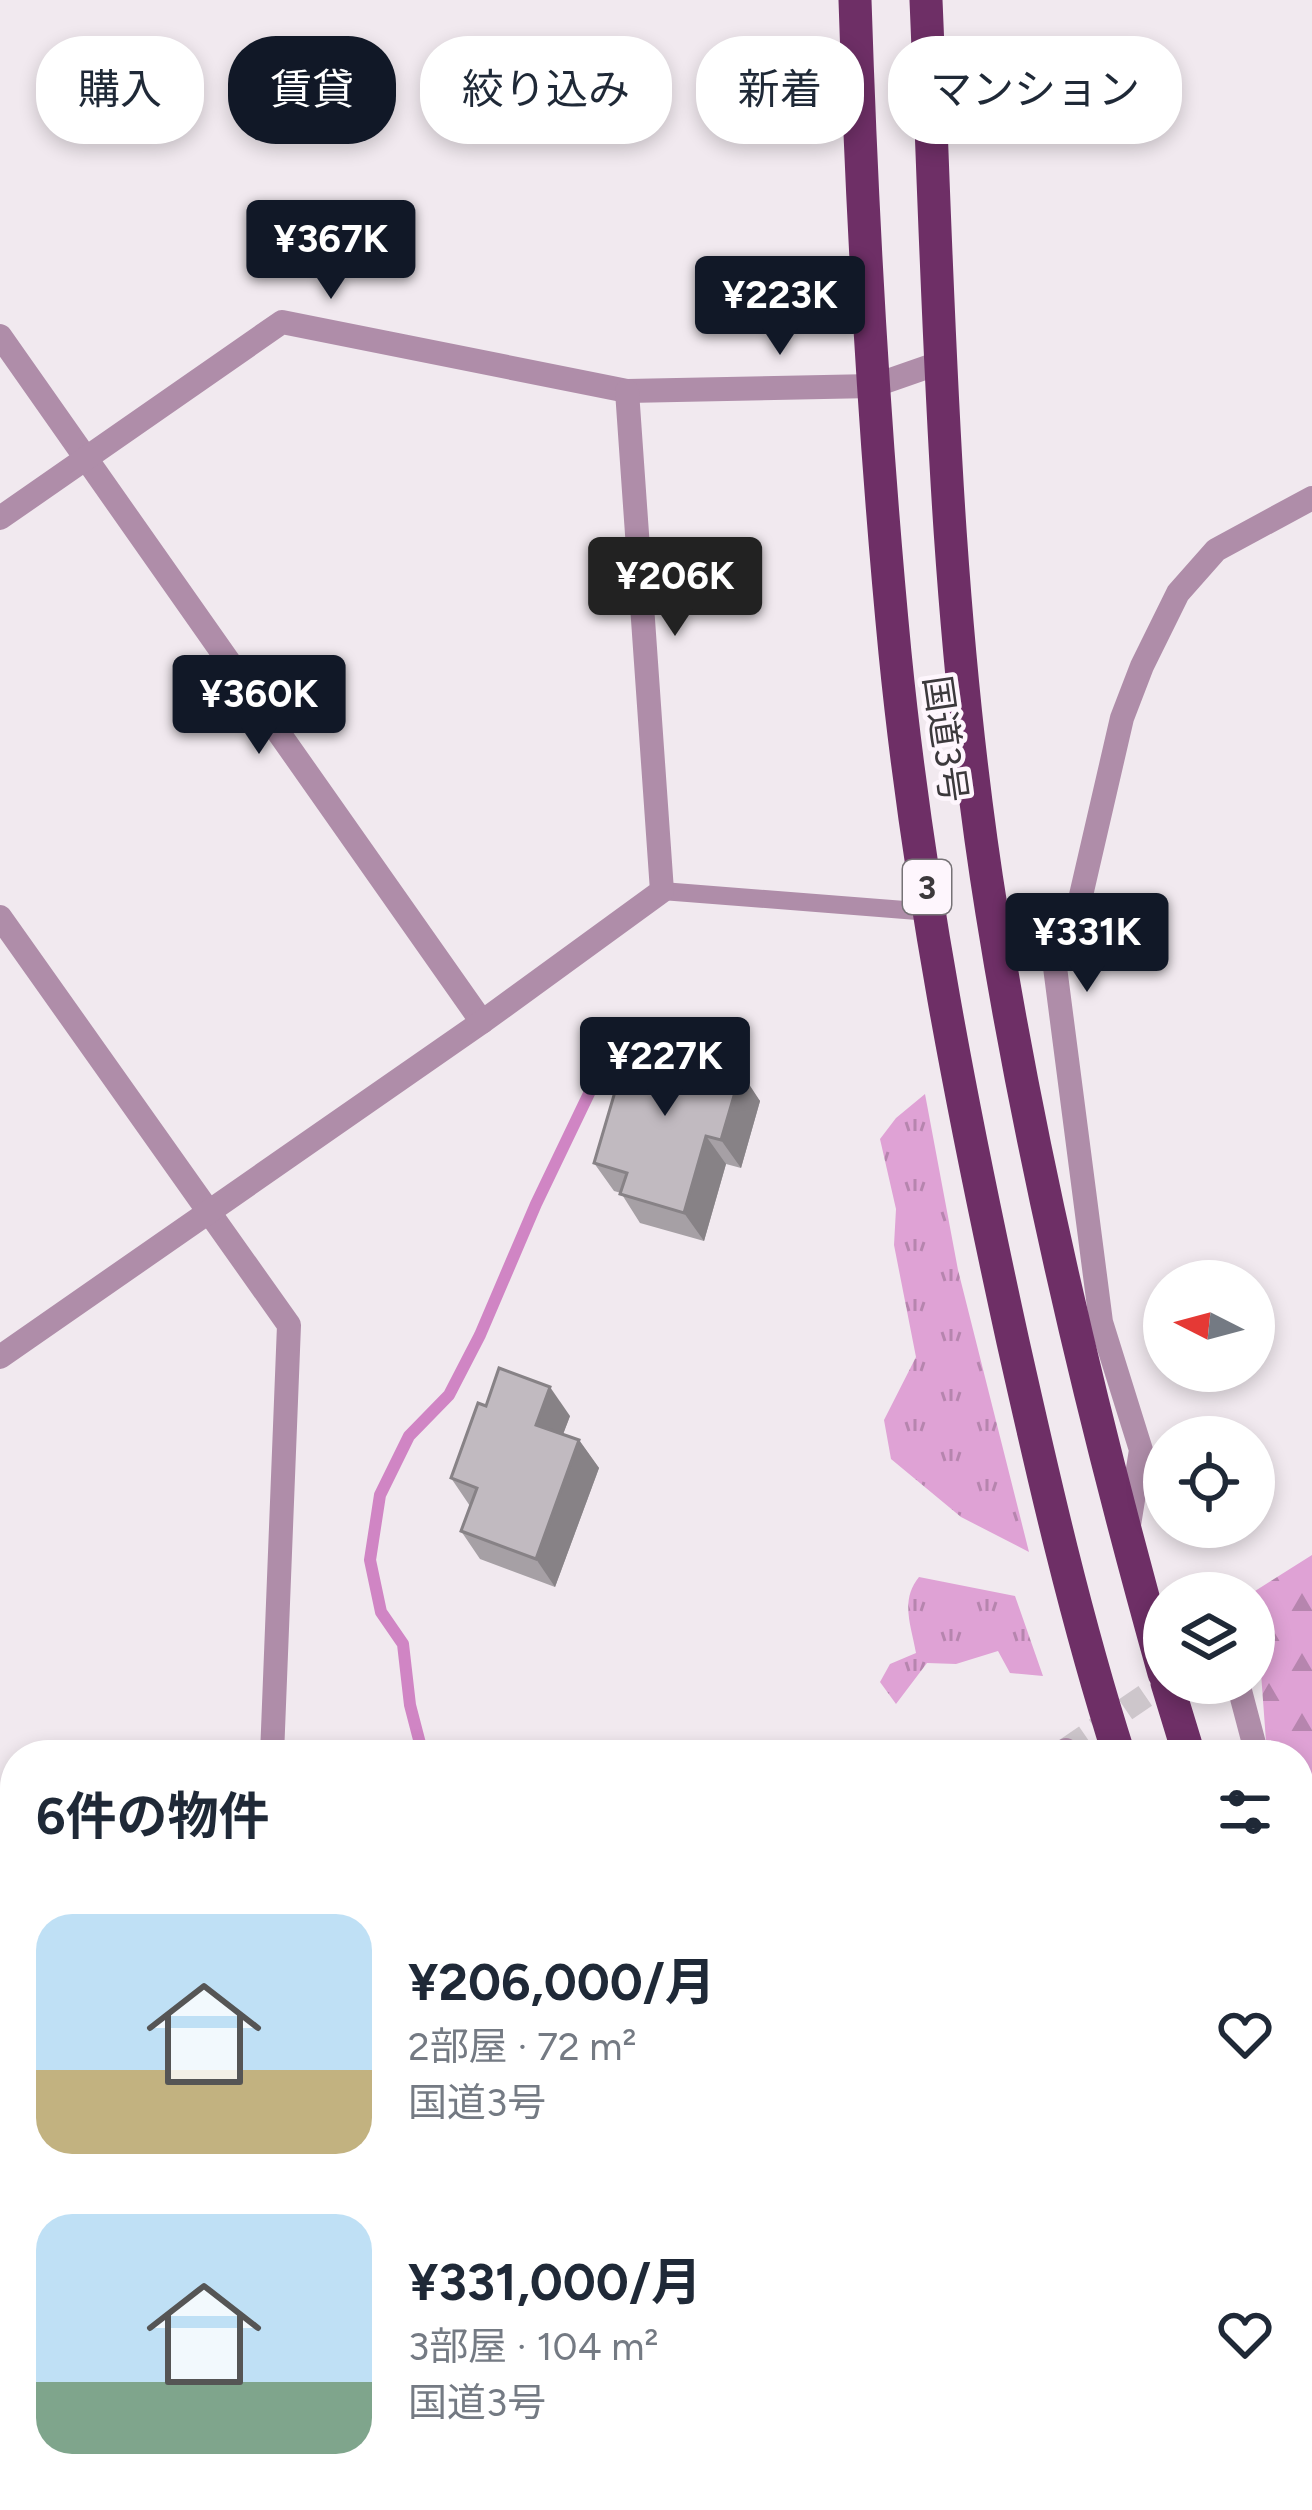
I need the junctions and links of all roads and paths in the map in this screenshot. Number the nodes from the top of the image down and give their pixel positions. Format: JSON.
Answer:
{"nodes":[{"id":1,"x":855,"y":0,"type":"edge"},
{"id":2,"x":926,"y":0,"type":"edge"},
{"id":3,"x":0,"y":336,"type":"edge"},
{"id":4,"x":939,"y":363,"type":"junction"},
{"id":5,"x":873,"y":386,"type":"junction"},
{"id":6,"x":627,"y":391,"type":"junction"},
{"id":7,"x":84,"y":458,"type":"junction"},
{"id":8,"x":1312,"y":498,"type":"edge"},
{"id":9,"x":0,"y":518,"type":"edge"},
{"id":10,"x":662,"y":891,"type":"junction"},
{"id":11,"x":930,"y":912,"type":"junction"},
{"id":12,"x":0,"y":917,"type":"edge"},
{"id":13,"x":482,"y":1022,"type":"junction"},
{"id":14,"x":209,"y":1213,"type":"junction"},
{"id":15,"x":0,"y":1358,"type":"edge"},
{"id":16,"x":1126,"y":1540,"type":"junction"},
{"id":17,"x":1143,"y":1600,"type":"edge"},
{"id":18,"x":1173,"y":1704,"type":"edge"},
{"id":19,"x":1244,"y":1704,"type":"edge"},
{"id":20,"x":273,"y":1740,"type":"edge"},
{"id":21,"x":1115,"y":1740,"type":"edge"},
{"id":22,"x":1184,"y":1740,"type":"edge"},
{"id":23,"x":1253,"y":1740,"type":"edge"}],
"edges":[{"from":1,"to":5,"type":"highway","name":"国道3号","number":"3"},
{"from":2,"to":4,"type":"highway","name":"国道3号","number":"3"},
{"from":3,"to":7,"type":"street"},
{"from":4,"to":5,"type":"street"},
{"from":4,"to":16,"type":"highway","name":"国道3号","number":"3"},
{"from":5,"to":6,"type":"street"},
{"from":5,"to":11,"type":"highway","name":"国道3号","number":"3"},
{"from":6,"to":7,"type":"street"},
{"from":6,"to":10,"type":"street"},
{"from":7,"to":9,"type":"street"},
{"from":7,"to":13,"type":"street"},
{"from":8,"to":16,"type":"street"},
{"from":10,"to":11,"type":"lane"},
{"from":10,"to":13,"type":"street"},
{"from":11,"to":21,"type":"highway","name":"国道3号","number":"3"},
{"from":12,"to":14,"type":"street"},
{"from":13,"to":14,"type":"street"},
{"from":14,"to":15,"type":"street"},
{"from":14,"to":20,"type":"street"},
{"from":16,"to":17,"type":"highway","name":"国道3号","number":"3"},
{"from":18,"to":22,"type":"highway"},
{"from":19,"to":23,"type":"street"}]}
